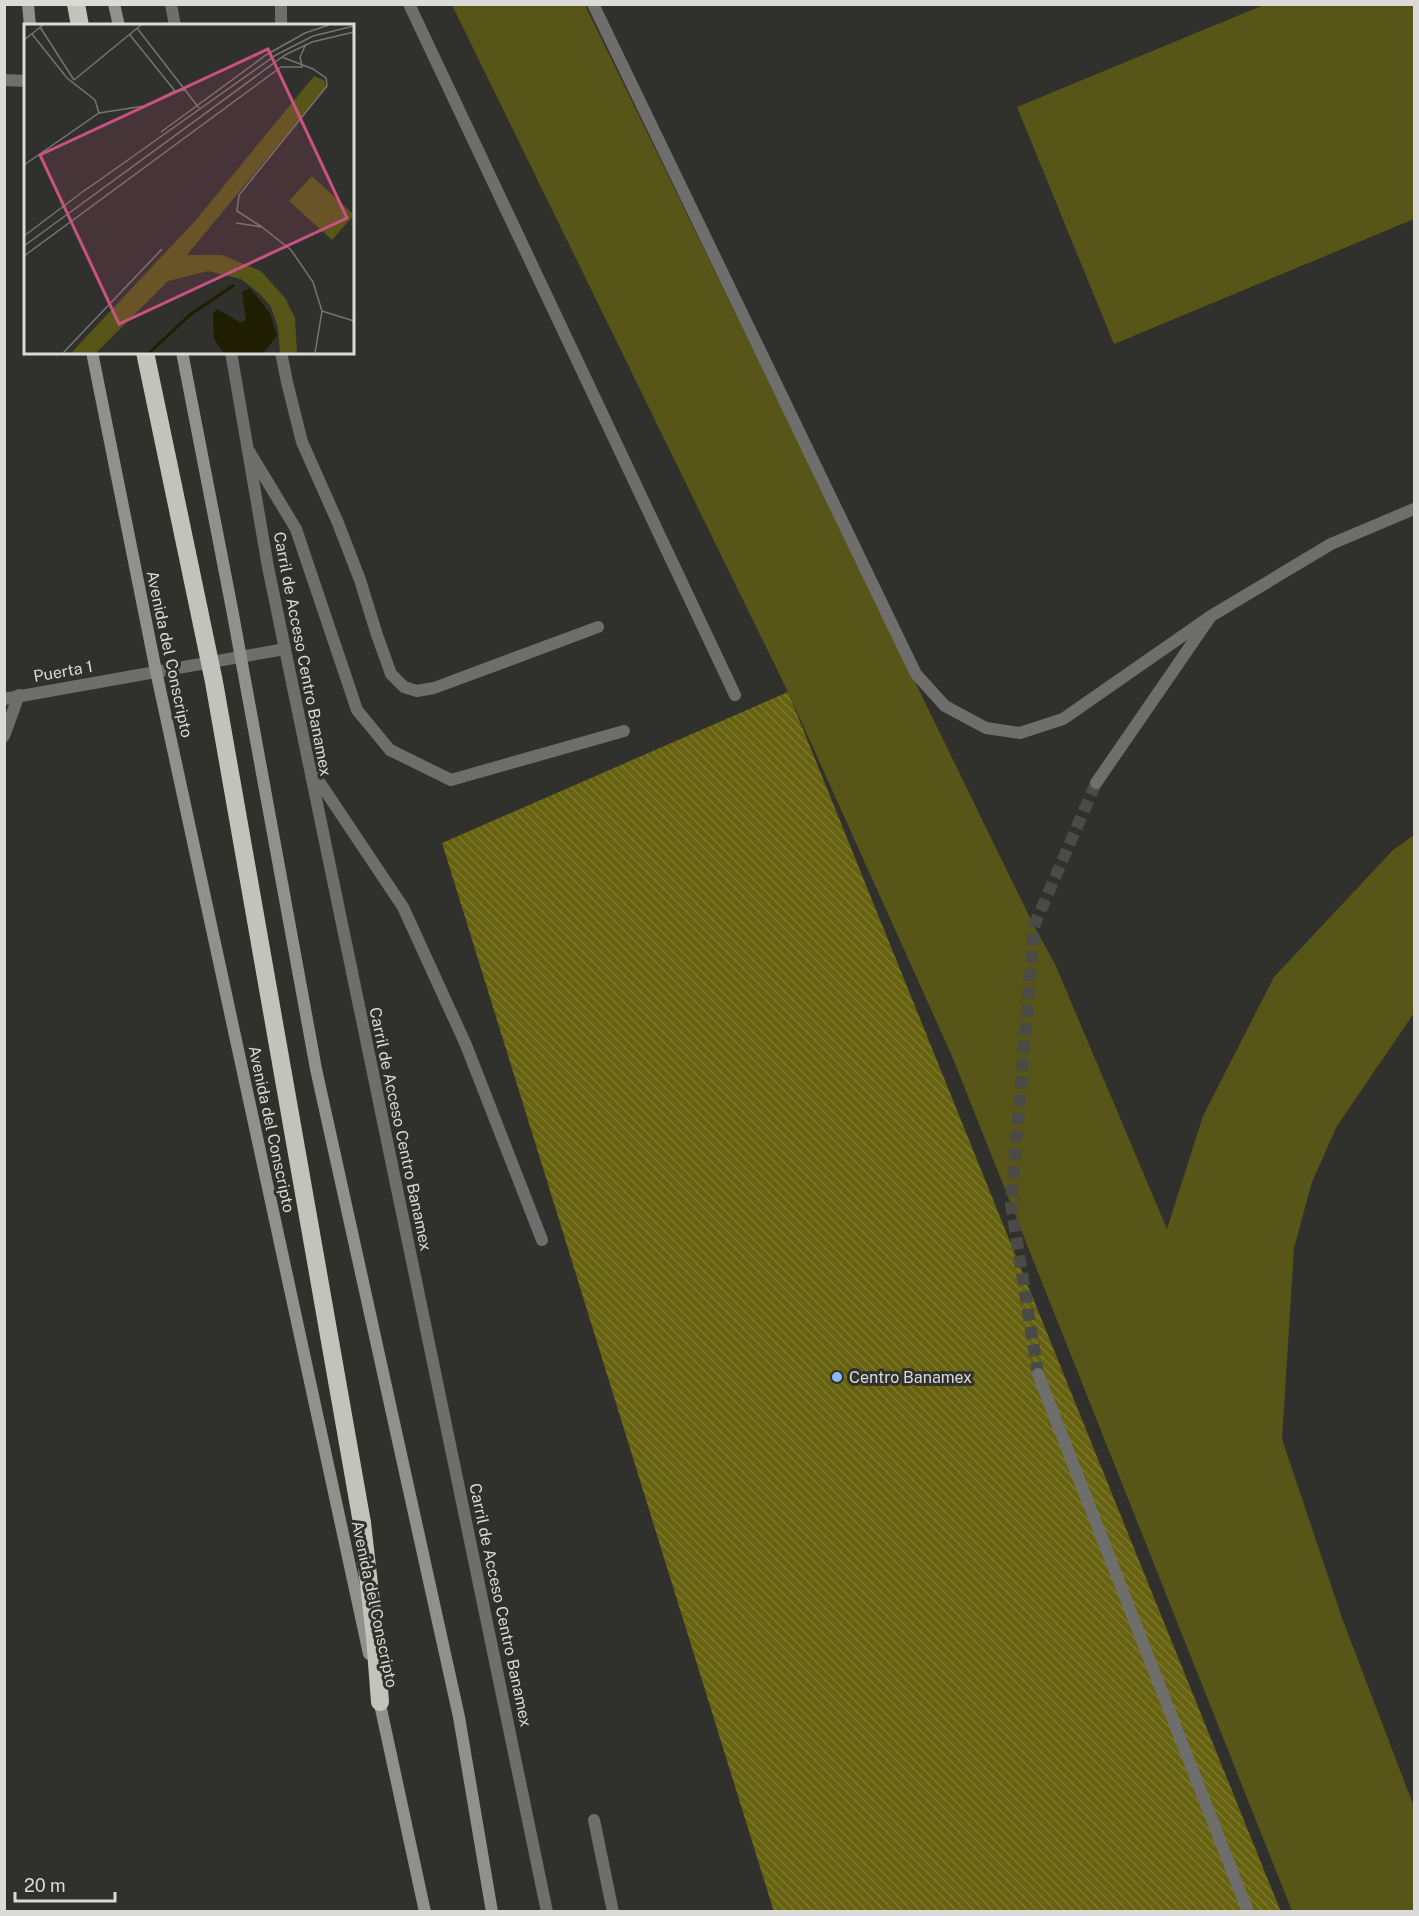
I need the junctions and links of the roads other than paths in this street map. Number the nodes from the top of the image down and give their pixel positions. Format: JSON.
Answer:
{"nodes":[{"id":1,"x":28,"y":4,"type":"edge"},
{"id":2,"x":76,"y":4,"type":"edge"},
{"id":3,"x":114,"y":4,"type":"edge"},
{"id":4,"x":171,"y":4,"type":"edge"},
{"id":5,"x":281,"y":4,"type":"edge"},
{"id":6,"x":409,"y":4,"type":"edge"},
{"id":7,"x":593,"y":4,"type":"edge"},
{"id":8,"x":30,"y":24,"type":"edge"},
{"id":9,"x":80,"y":24,"type":"edge"},
{"id":10,"x":118,"y":24,"type":"edge"},
{"id":11,"x":175,"y":24,"type":"edge"},
{"id":12,"x":281,"y":24,"type":"edge"},
{"id":13,"x":4,"y":80,"type":"edge"},
{"id":14,"x":24,"y":81,"type":"edge"},
{"id":15,"x":92,"y":354,"type":"edge"},
{"id":16,"x":145,"y":354,"type":"edge"},
{"id":17,"x":182,"y":354,"type":"edge"},
{"id":18,"x":231,"y":354,"type":"edge"},
{"id":19,"x":281,"y":354,"type":"edge"},
{"id":20,"x":248,"y":450,"type":"junction"},
{"id":21,"x":1414,"y":509,"type":"edge"},
{"id":22,"x":1212,"y":616,"type":"junction"},
{"id":23,"x":598,"y":627,"type":"dead end"},
{"id":24,"x":285,"y":649,"type":"junction"},
{"id":25,"x":240,"y":657,"type":"junction"},
{"id":26,"x":156,"y":671,"type":"junction"},
{"id":27,"x":19,"y":695,"type":"junction"},
{"id":28,"x":735,"y":695,"type":"dead end"},
{"id":29,"x":4,"y":699,"type":"edge"},
{"id":30,"x":624,"y":730,"type":"dead end"},
{"id":31,"x":4,"y":736,"type":"edge"},
{"id":32,"x":309,"y":767,"type":"junction"},
{"id":33,"x":1096,"y":783,"type":"tunnel mouth"},
{"id":34,"x":542,"y":1240,"type":"dead end"},
{"id":35,"x":1038,"y":1374,"type":"tunnel mouth"},
{"id":36,"x":380,"y":1702,"type":"junction"},
{"id":37,"x":594,"y":1820,"type":"dead end"},
{"id":38,"x":425,"y":1911,"type":"edge"},
{"id":39,"x":492,"y":1911,"type":"edge"},
{"id":40,"x":548,"y":1911,"type":"edge"},
{"id":41,"x":613,"y":1911,"type":"edge"},
{"id":42,"x":1248,"y":1911,"type":"edge"}],
"edges":[{"from":1,"to":8,"type":"main road"},
{"from":2,"to":9,"type":"highway"},
{"from":3,"to":10,"type":"main road"},
{"from":4,"to":11,"type":"street"},
{"from":5,"to":12,"type":"street"},
{"from":6,"to":28,"type":"street"},
{"from":7,"to":22,"type":"street"},
{"from":13,"to":14,"type":"street"},
{"from":15,"to":26,"type":"main road","name":"Avenida del Conscripto"},
{"from":16,"to":36,"type":"highway","bridge":true},
{"from":17,"to":25,"type":"main road"},
{"from":18,"to":20,"type":"street","name":"Carril de Acceso Centro Banamex"},
{"from":19,"to":23,"type":"street"},
{"from":20,"to":24,"type":"street","name":"Carril de Acceso Centro Banamex"},
{"from":20,"to":30,"type":"street"},
{"from":21,"to":22,"type":"street"},
{"from":22,"to":33,"type":"street"},
{"from":24,"to":25,"type":"street","name":"Puerta 1"},
{"from":24,"to":32,"type":"street","name":"Carril de Acceso Centro Banamex"},
{"from":25,"to":26,"type":"street","name":"Puerta 1"},
{"from":25,"to":39,"type":"main road"},
{"from":26,"to":27,"type":"street","name":"Puerta 1"},
{"from":26,"to":36,"type":"main road","name":"Avenida del Conscripto"},
{"from":27,"to":29,"type":"street","name":"Puerta 1"},
{"from":27,"to":31,"type":"street","name":"Puerta 1"},
{"from":32,"to":34,"type":"street"},
{"from":32,"to":40,"type":"street","name":"Carril de Acceso Centro Banamex"},
{"from":35,"to":42,"type":"street"},
{"from":36,"to":38,"type":"main road","name":"Avenida del Conscripto"},
{"from":37,"to":41,"type":"street"}]}
